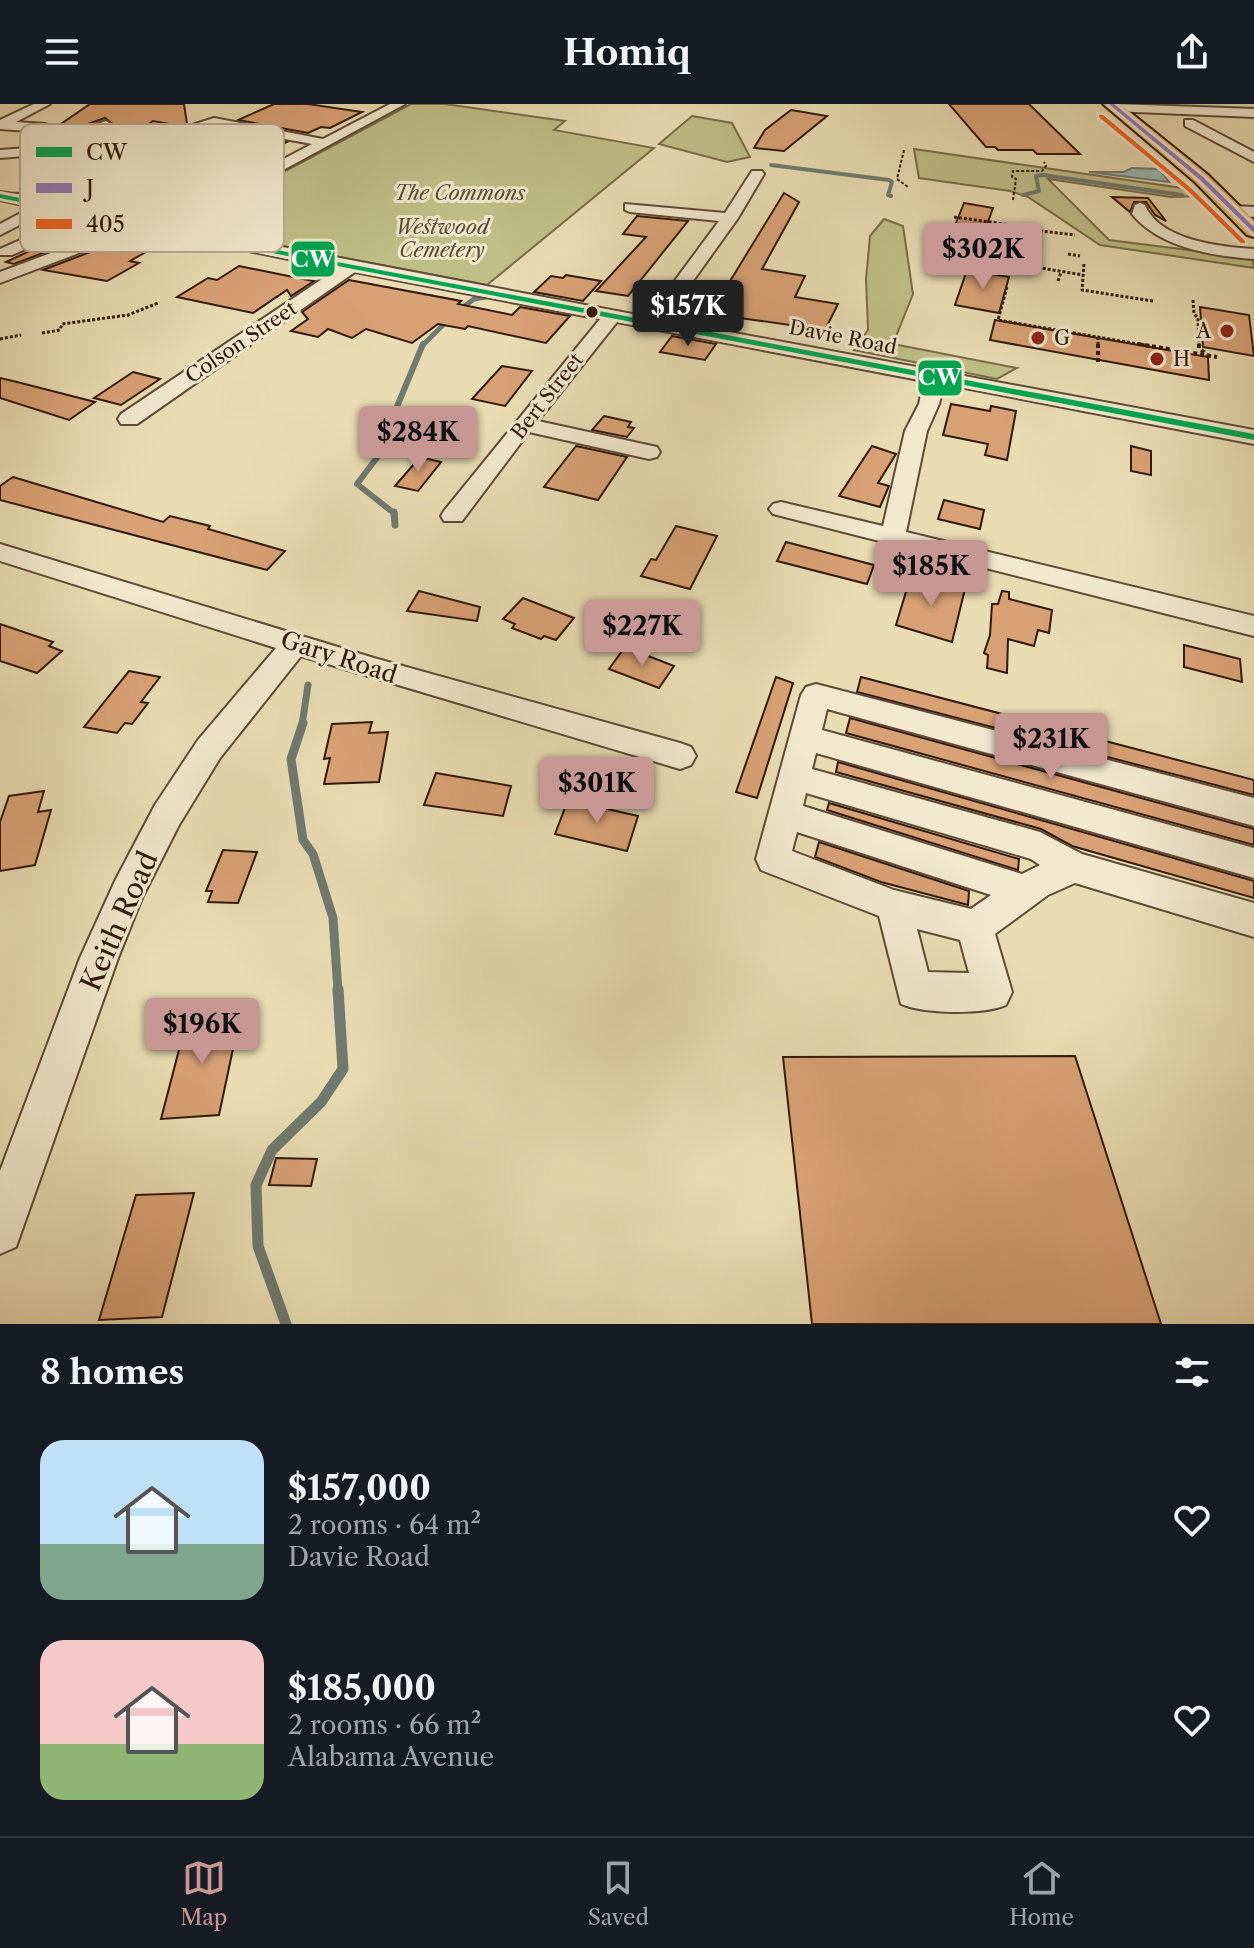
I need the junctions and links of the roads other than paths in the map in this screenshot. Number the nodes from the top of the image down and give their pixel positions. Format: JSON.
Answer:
{"nodes":[{"id":1,"x":44,"y":104,"type":"edge"},
{"id":2,"x":399,"y":104,"type":"edge"},
{"id":3,"x":1114,"y":106,"type":"edge"},
{"id":4,"x":1177,"y":110,"type":"junction"},
{"id":5,"x":0,"y":111,"type":"edge"},
{"id":6,"x":1254,"y":113,"type":"edge"},
{"id":7,"x":21,"y":114,"type":"junction"},
{"id":8,"x":1189,"y":123,"type":"junction"},
{"id":9,"x":0,"y":125,"type":"edge"},
{"id":10,"x":20,"y":126,"type":"edge"},
{"id":11,"x":1240,"y":127,"type":"dead end"},
{"id":12,"x":284,"y":135,"type":"edge"},
{"id":13,"x":309,"y":140,"type":"junction"},
{"id":14,"x":326,"y":143,"type":"junction"},
{"id":15,"x":284,"y":152,"type":"edge"},
{"id":16,"x":20,"y":153,"type":"edge"},
{"id":17,"x":0,"y":154,"type":"edge"},
{"id":18,"x":1252,"y":155,"type":"edge"},
{"id":19,"x":284,"y":156,"type":"edge"},
{"id":20,"x":297,"y":158,"type":"junction"},
{"id":21,"x":284,"y":165,"type":"edge"},
{"id":22,"x":757,"y":174,"type":"dead end"},
{"id":23,"x":0,"y":196,"type":"edge"},
{"id":24,"x":20,"y":201,"type":"edge"},
{"id":25,"x":630,"y":207,"type":"dead end"},
{"id":26,"x":1140,"y":208,"type":"dead end"},
{"id":27,"x":1233,"y":211,"type":"junction"},
{"id":28,"x":1254,"y":212,"type":"edge"},
{"id":29,"x":730,"y":218,"type":"junction"},
{"id":30,"x":20,"y":220,"type":"edge"},
{"id":31,"x":0,"y":230,"type":"edge"},
{"id":32,"x":1254,"y":231,"type":"edge"},
{"id":33,"x":20,"y":246,"type":"edge"},
{"id":34,"x":6,"y":252,"type":"dead end"},
{"id":35,"x":68,"y":252,"type":"edge"},
{"id":36,"x":281,"y":252,"type":"edge"},
{"id":37,"x":1254,"y":254,"type":"edge"},
{"id":38,"x":353,"y":266,"type":"junction"},
{"id":39,"x":0,"y":278,"type":"edge"},
{"id":40,"x":613,"y":315,"type":"junction"},
{"id":41,"x":654,"y":322,"type":"junction"},
{"id":42,"x":935,"y":377,"type":"junction"},
{"id":43,"x":129,"y":419,"type":"dead end"},
{"id":44,"x":524,"y":424,"type":"junction"},
{"id":45,"x":1254,"y":437,"type":"edge"},
{"id":46,"x":649,"y":452,"type":"dead end"},
{"id":47,"x":781,"y":509,"type":"dead end"},
{"id":48,"x":453,"y":516,"type":"dead end"},
{"id":49,"x":893,"y":536,"type":"junction"},
{"id":50,"x":0,"y":552,"type":"edge"},
{"id":51,"x":1254,"y":626,"type":"edge"},
{"id":52,"x":296,"y":643,"type":"junction"},
{"id":53,"x":805,"y":738,"type":"junction"},
{"id":54,"x":680,"y":756,"type":"dead end"},
{"id":55,"x":795,"y":777,"type":"junction"},
{"id":56,"x":1254,"y":812,"type":"edge"},
{"id":57,"x":785,"y":814,"type":"junction"},
{"id":58,"x":1254,"y":863,"type":"edge"},
{"id":59,"x":1073,"y":867,"type":"junction"},
{"id":60,"x":1026,"y":891,"type":"junction"},
{"id":61,"x":894,"y":906,"type":"junction"},
{"id":62,"x":1253,"y":922,"type":"edge"},
{"id":63,"x":975,"y":927,"type":"junction"},
{"id":64,"x":0,"y":1231,"type":"edge"}],
"edges":[{"from":1,"to":7,"type":"street"},
{"from":2,"to":14,"type":"street"},
{"from":3,"to":4,"type":"street"},
{"from":3,"to":27,"type":"main road"},
{"from":4,"to":6,"type":"street"},
{"from":4,"to":8,"type":"street"},
{"from":5,"to":7,"type":"street"},
{"from":7,"to":9,"type":"street"},
{"from":8,"to":11,"type":"street"},
{"from":8,"to":18,"type":"street"},
{"from":9,"to":10,"type":"street"},
{"from":12,"to":13,"type":"street"},
{"from":13,"to":14,"type":"street"},
{"from":13,"to":15,"type":"street"},
{"from":14,"to":20,"type":"street"},
{"from":16,"to":17,"type":"street"},
{"from":19,"to":20,"type":"street"},
{"from":20,"to":21,"type":"street"},
{"from":22,"to":29,"type":"street"},
{"from":23,"to":24,"type":"street","name":"Davie Road"},
{"from":25,"to":29,"type":"street"},
{"from":26,"to":37,"type":"street"},
{"from":27,"to":28,"type":"street"},
{"from":27,"to":32,"type":"main road"},
{"from":29,"to":41,"type":"street"},
{"from":30,"to":31,"type":"street"},
{"from":33,"to":34,"type":"street"},
{"from":35,"to":39,"type":"street"},
{"from":36,"to":38,"type":"street","name":"Davie Road"},
{"from":38,"to":40,"type":"street","name":"Davie Road"},
{"from":38,"to":43,"type":"street","name":"Colson Street"},
{"from":40,"to":41,"type":"street","name":"Davie Road"},
{"from":40,"to":44,"type":"street","name":"Bert Street"},
{"from":41,"to":42,"type":"street","name":"Davie Road"},
{"from":42,"to":45,"type":"street","name":"Davie Road"},
{"from":42,"to":49,"type":"street"},
{"from":44,"to":46,"type":"street"},
{"from":44,"to":48,"type":"street","name":"Bert Street"},
{"from":47,"to":49,"type":"street"},
{"from":49,"to":51,"type":"street"},
{"from":50,"to":52,"type":"street","name":"Gary Road"},
{"from":52,"to":54,"type":"street","name":"Gary Road"},
{"from":52,"to":64,"type":"street","name":"Keith Road"},
{"from":53,"to":55,"type":"street"},
{"from":53,"to":56,"type":"street"},
{"from":53,"to":58,"type":"street"},
{"from":55,"to":57,"type":"street"},
{"from":55,"to":59,"type":"street"},
{"from":57,"to":60,"type":"street"},
{"from":57,"to":61,"type":"street"},
{"from":59,"to":60,"type":"street"},
{"from":59,"to":62,"type":"street"},
{"from":60,"to":63,"type":"street"},
{"from":61,"to":63,"type":"street"},
{"from":61,"to":63,"type":"street"}]}
